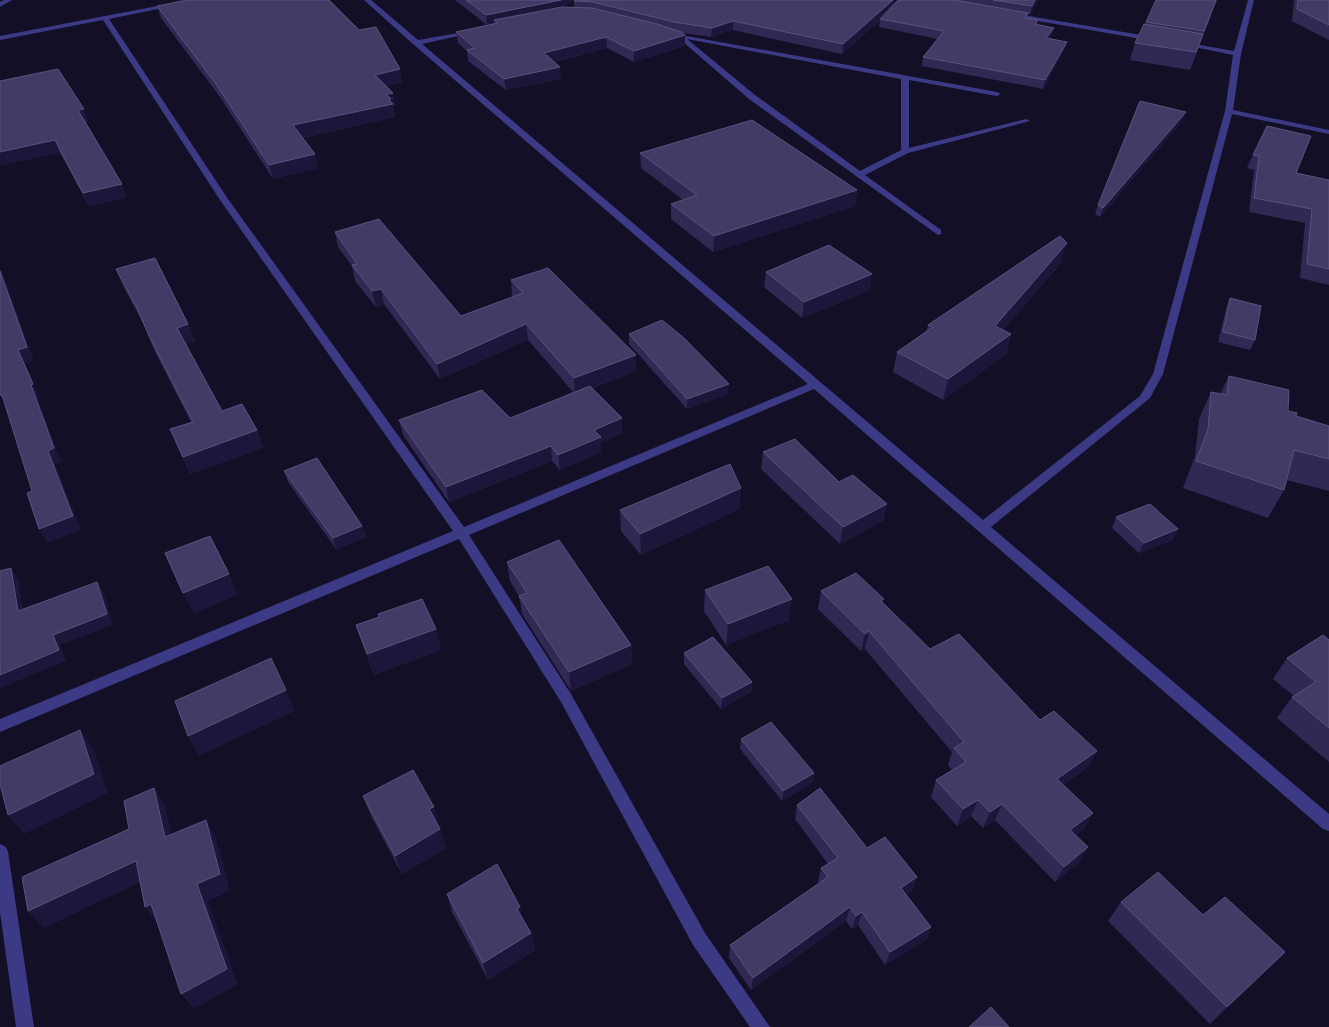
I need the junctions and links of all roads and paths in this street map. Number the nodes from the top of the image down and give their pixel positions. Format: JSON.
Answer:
{"nodes":[{"id":1,"x":9,"y":0,"type":"edge"},
{"id":2,"x":199,"y":0,"type":"edge"},
{"id":3,"x":367,"y":0,"type":"edge"},
{"id":4,"x":1251,"y":0,"type":"edge"},
{"id":5,"x":0,"y":4,"type":"edge"},
{"id":6,"x":1016,"y":16,"type":"edge"},
{"id":7,"x":105,"y":19,"type":"junction"},
{"id":8,"x":480,"y":30,"type":"edge"},
{"id":9,"x":0,"y":38,"type":"edge"},
{"id":10,"x":1160,"y":41,"type":"edge"},
{"id":11,"x":415,"y":43,"type":"junction"},
{"id":12,"x":1180,"y":44,"type":"edge"},
{"id":13,"x":1237,"y":54,"type":"junction"},
{"id":14,"x":905,"y":77,"type":"junction"},
{"id":15,"x":997,"y":94,"type":"dead end"},
{"id":16,"x":1229,"y":111,"type":"junction"},
{"id":17,"x":1026,"y":121,"type":"dead end"},
{"id":18,"x":1329,"y":132,"type":"edge"},
{"id":19,"x":905,"y":151,"type":"junction"},
{"id":20,"x":859,"y":175,"type":"junction"},
{"id":21,"x":938,"y":232,"type":"dead end"},
{"id":22,"x":817,"y":384,"type":"junction"},
{"id":23,"x":983,"y":527,"type":"junction"},
{"id":24,"x":462,"y":534,"type":"junction"},
{"id":25,"x":0,"y":726,"type":"edge"},
{"id":26,"x":1329,"y":824,"type":"edge"},
{"id":27,"x":0,"y":852,"type":"edge"},
{"id":28,"x":25,"y":1027,"type":"edge"},
{"id":29,"x":761,"y":1027,"type":"edge"}],
"edges":[{"from":1,"to":5,"type":"street"},
{"from":2,"to":7,"type":"street"},
{"from":3,"to":11,"type":"street"},
{"from":4,"to":13,"type":"street"},
{"from":6,"to":10,"type":"street"},
{"from":7,"to":9,"type":"street"},
{"from":7,"to":24,"type":"street"},
{"from":8,"to":11,"type":"street"},
{"from":11,"to":22,"type":"street"},
{"from":12,"to":13,"type":"street"},
{"from":13,"to":16,"type":"street"},
{"from":14,"to":15,"type":"street"},
{"from":14,"to":19,"type":"street"},
{"from":14,"to":20,"type":"street"},
{"from":16,"to":18,"type":"street"},
{"from":16,"to":23,"type":"street"},
{"from":17,"to":19,"type":"street"},
{"from":19,"to":20,"type":"street"},
{"from":20,"to":21,"type":"street"},
{"from":22,"to":23,"type":"street"},
{"from":22,"to":24,"type":"street"},
{"from":23,"to":26,"type":"street"},
{"from":24,"to":25,"type":"street"},
{"from":24,"to":29,"type":"street"},
{"from":27,"to":28,"type":"street"}]}
